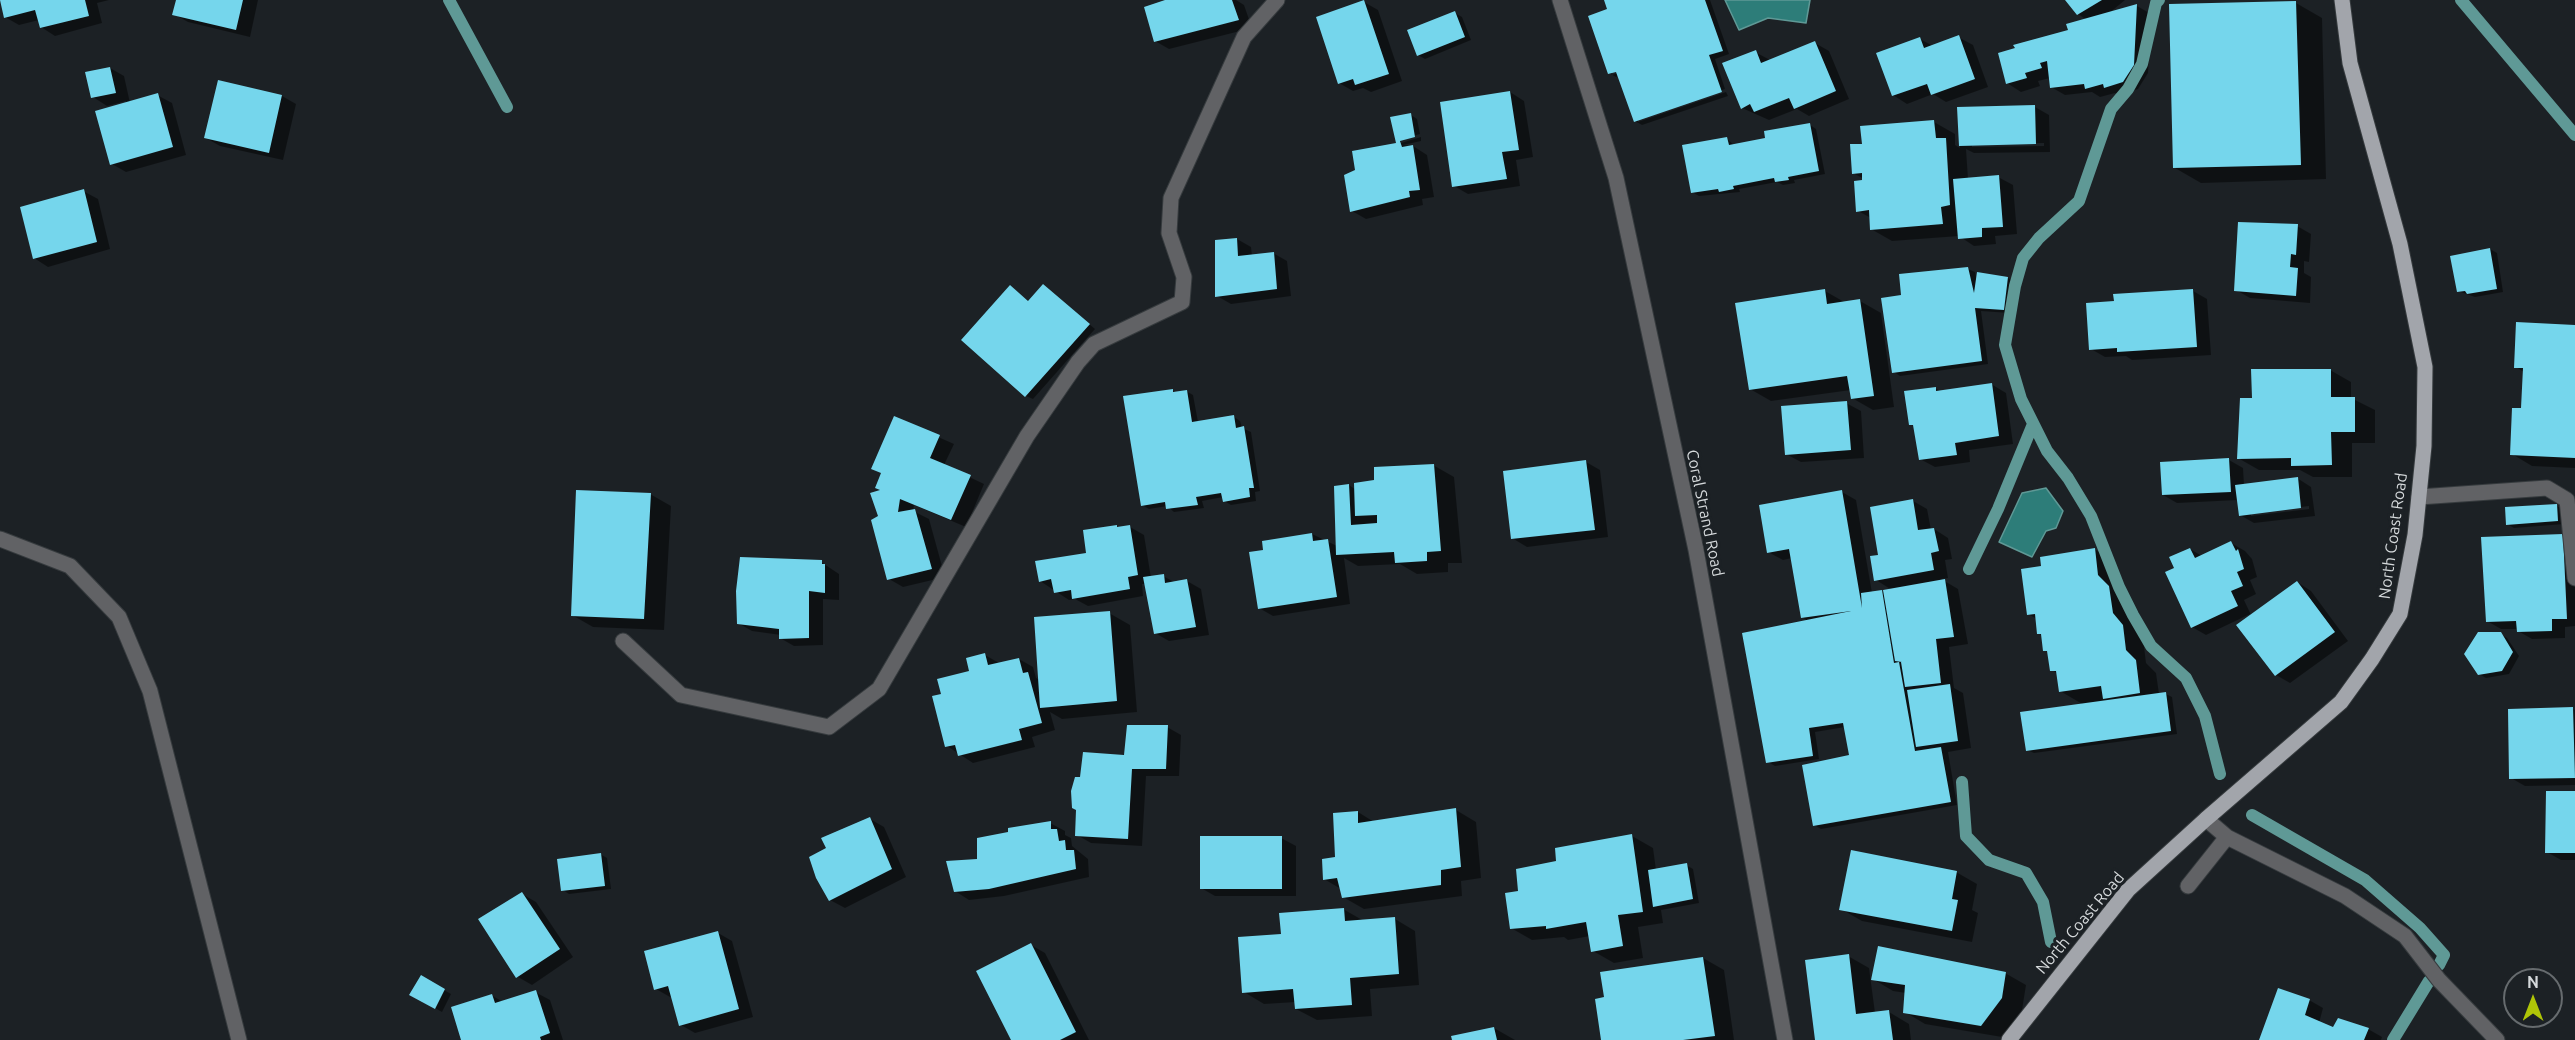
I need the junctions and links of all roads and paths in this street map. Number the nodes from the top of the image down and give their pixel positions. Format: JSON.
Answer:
{"nodes":[{"id":1,"x":1277,"y":0,"type":"edge"},
{"id":2,"x":1560,"y":0,"type":"edge"},
{"id":3,"x":2343,"y":0,"type":"edge"},
{"id":4,"x":2419,"y":497,"type":"junction"},
{"id":5,"x":0,"y":539,"type":"edge"},
{"id":6,"x":2575,"y":578,"type":"edge"},
{"id":7,"x":623,"y":641,"type":"dead end"},
{"id":8,"x":2206,"y":819,"type":"junction"},
{"id":9,"x":2227,"y":837,"type":"junction"},
{"id":10,"x":2188,"y":886,"type":"dead end"},
{"id":11,"x":239,"y":1040,"type":"edge"},
{"id":12,"x":1785,"y":1040,"type":"edge"},
{"id":13,"x":2009,"y":1040,"type":"edge"},
{"id":14,"x":2498,"y":1040,"type":"edge"}],
"edges":[{"from":1,"to":7,"type":"street"},
{"from":2,"to":12,"type":"street","name":"Coral Strand Road"},
{"from":3,"to":4,"type":"main road","name":"North Coast Road"},
{"from":4,"to":6,"type":"street"},
{"from":4,"to":8,"type":"main road","name":"North Coast Road"},
{"from":5,"to":11,"type":"street"},
{"from":8,"to":9,"type":"street"},
{"from":8,"to":13,"type":"main road","name":"North Coast Road"},
{"from":9,"to":10,"type":"street"},
{"from":9,"to":14,"type":"street"}]}
